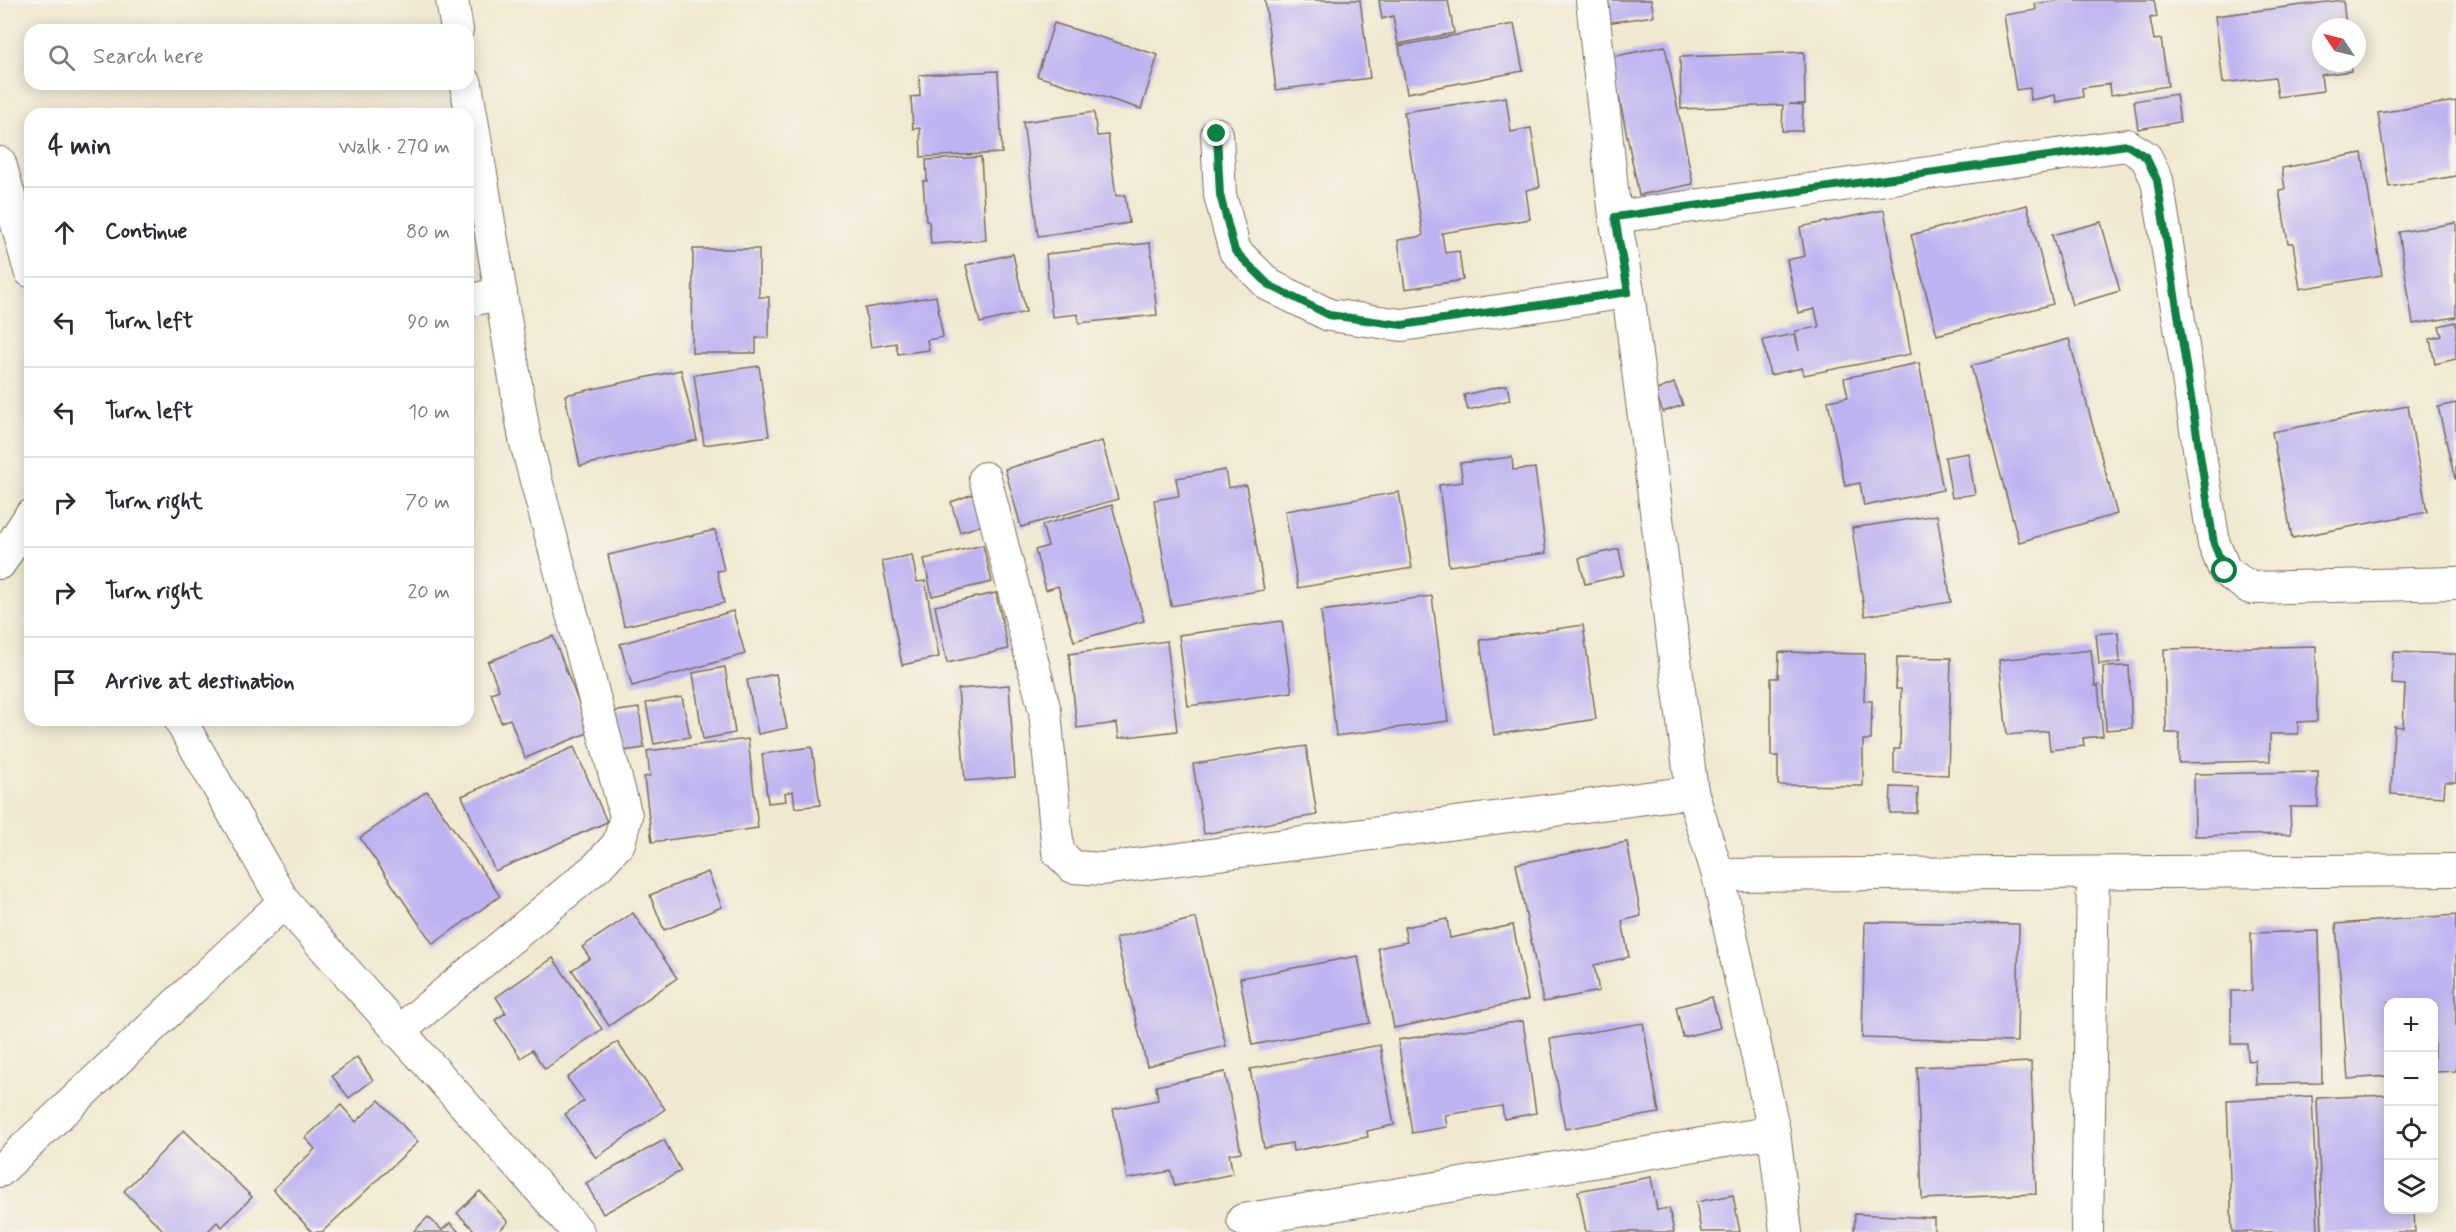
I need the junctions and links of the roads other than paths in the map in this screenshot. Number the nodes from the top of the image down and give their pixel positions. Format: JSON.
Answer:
{"nodes":[{"id":1,"x":452,"y":0,"type":"edge"},
{"id":2,"x":1592,"y":0,"type":"edge"},
{"id":3,"x":456,"y":24,"type":"edge"},
{"id":4,"x":467,"y":90,"type":"edge"},
{"id":5,"x":470,"y":108,"type":"edge"},
{"id":6,"x":474,"y":132,"type":"edge"},
{"id":7,"x":1217,"y":134,"type":"dead end"},
{"id":8,"x":0,"y":163,"type":"edge"},
{"id":9,"x":1615,"y":217,"type":"junction"},
{"id":10,"x":24,"y":249,"type":"edge"},
{"id":11,"x":1628,"y":292,"type":"junction"},
{"id":12,"x":501,"y":293,"type":"junction"},
{"id":13,"x":474,"y":300,"type":"edge"},
{"id":14,"x":985,"y":478,"type":"dead end"},
{"id":15,"x":24,"y":525,"type":"edge"},
{"id":16,"x":0,"y":563,"type":"edge"},
{"id":17,"x":2456,"y":583,"type":"edge"},
{"id":18,"x":183,"y":726,"type":"edge"},
{"id":19,"x":1692,"y":792,"type":"junction"},
{"id":20,"x":2456,"y":870,"type":"edge"},
{"id":21,"x":2093,"y":874,"type":"junction"},
{"id":22,"x":1718,"y":875,"type":"junction"},
{"id":23,"x":284,"y":902,"type":"junction"},
{"id":24,"x":398,"y":1032,"type":"junction"},
{"id":25,"x":1774,"y":1132,"type":"junction"},
{"id":26,"x":0,"y":1171,"type":"edge"},
{"id":27,"x":1243,"y":1220,"type":"dead end"},
{"id":28,"x":578,"y":1232,"type":"edge"},
{"id":29,"x":1786,"y":1232,"type":"edge"},
{"id":30,"x":2087,"y":1232,"type":"edge"}],
"edges":[{"from":1,"to":3,"type":"street"},
{"from":2,"to":9,"type":"street"},
{"from":4,"to":5,"type":"street"},
{"from":6,"to":12,"type":"street"},
{"from":7,"to":11,"type":"street"},
{"from":8,"to":10,"type":"street"},
{"from":9,"to":11,"type":"street"},
{"from":9,"to":17,"type":"street"},
{"from":11,"to":19,"type":"street"},
{"from":12,"to":13,"type":"street"},
{"from":12,"to":24,"type":"street"},
{"from":14,"to":19,"type":"street"},
{"from":15,"to":16,"type":"street"},
{"from":18,"to":23,"type":"street"},
{"from":19,"to":22,"type":"street"},
{"from":20,"to":21,"type":"street"},
{"from":21,"to":22,"type":"street"},
{"from":21,"to":30,"type":"street"},
{"from":22,"to":25,"type":"street"},
{"from":23,"to":24,"type":"street"},
{"from":23,"to":26,"type":"street"},
{"from":24,"to":28,"type":"street"},
{"from":25,"to":27,"type":"street"},
{"from":25,"to":29,"type":"street"}]}
